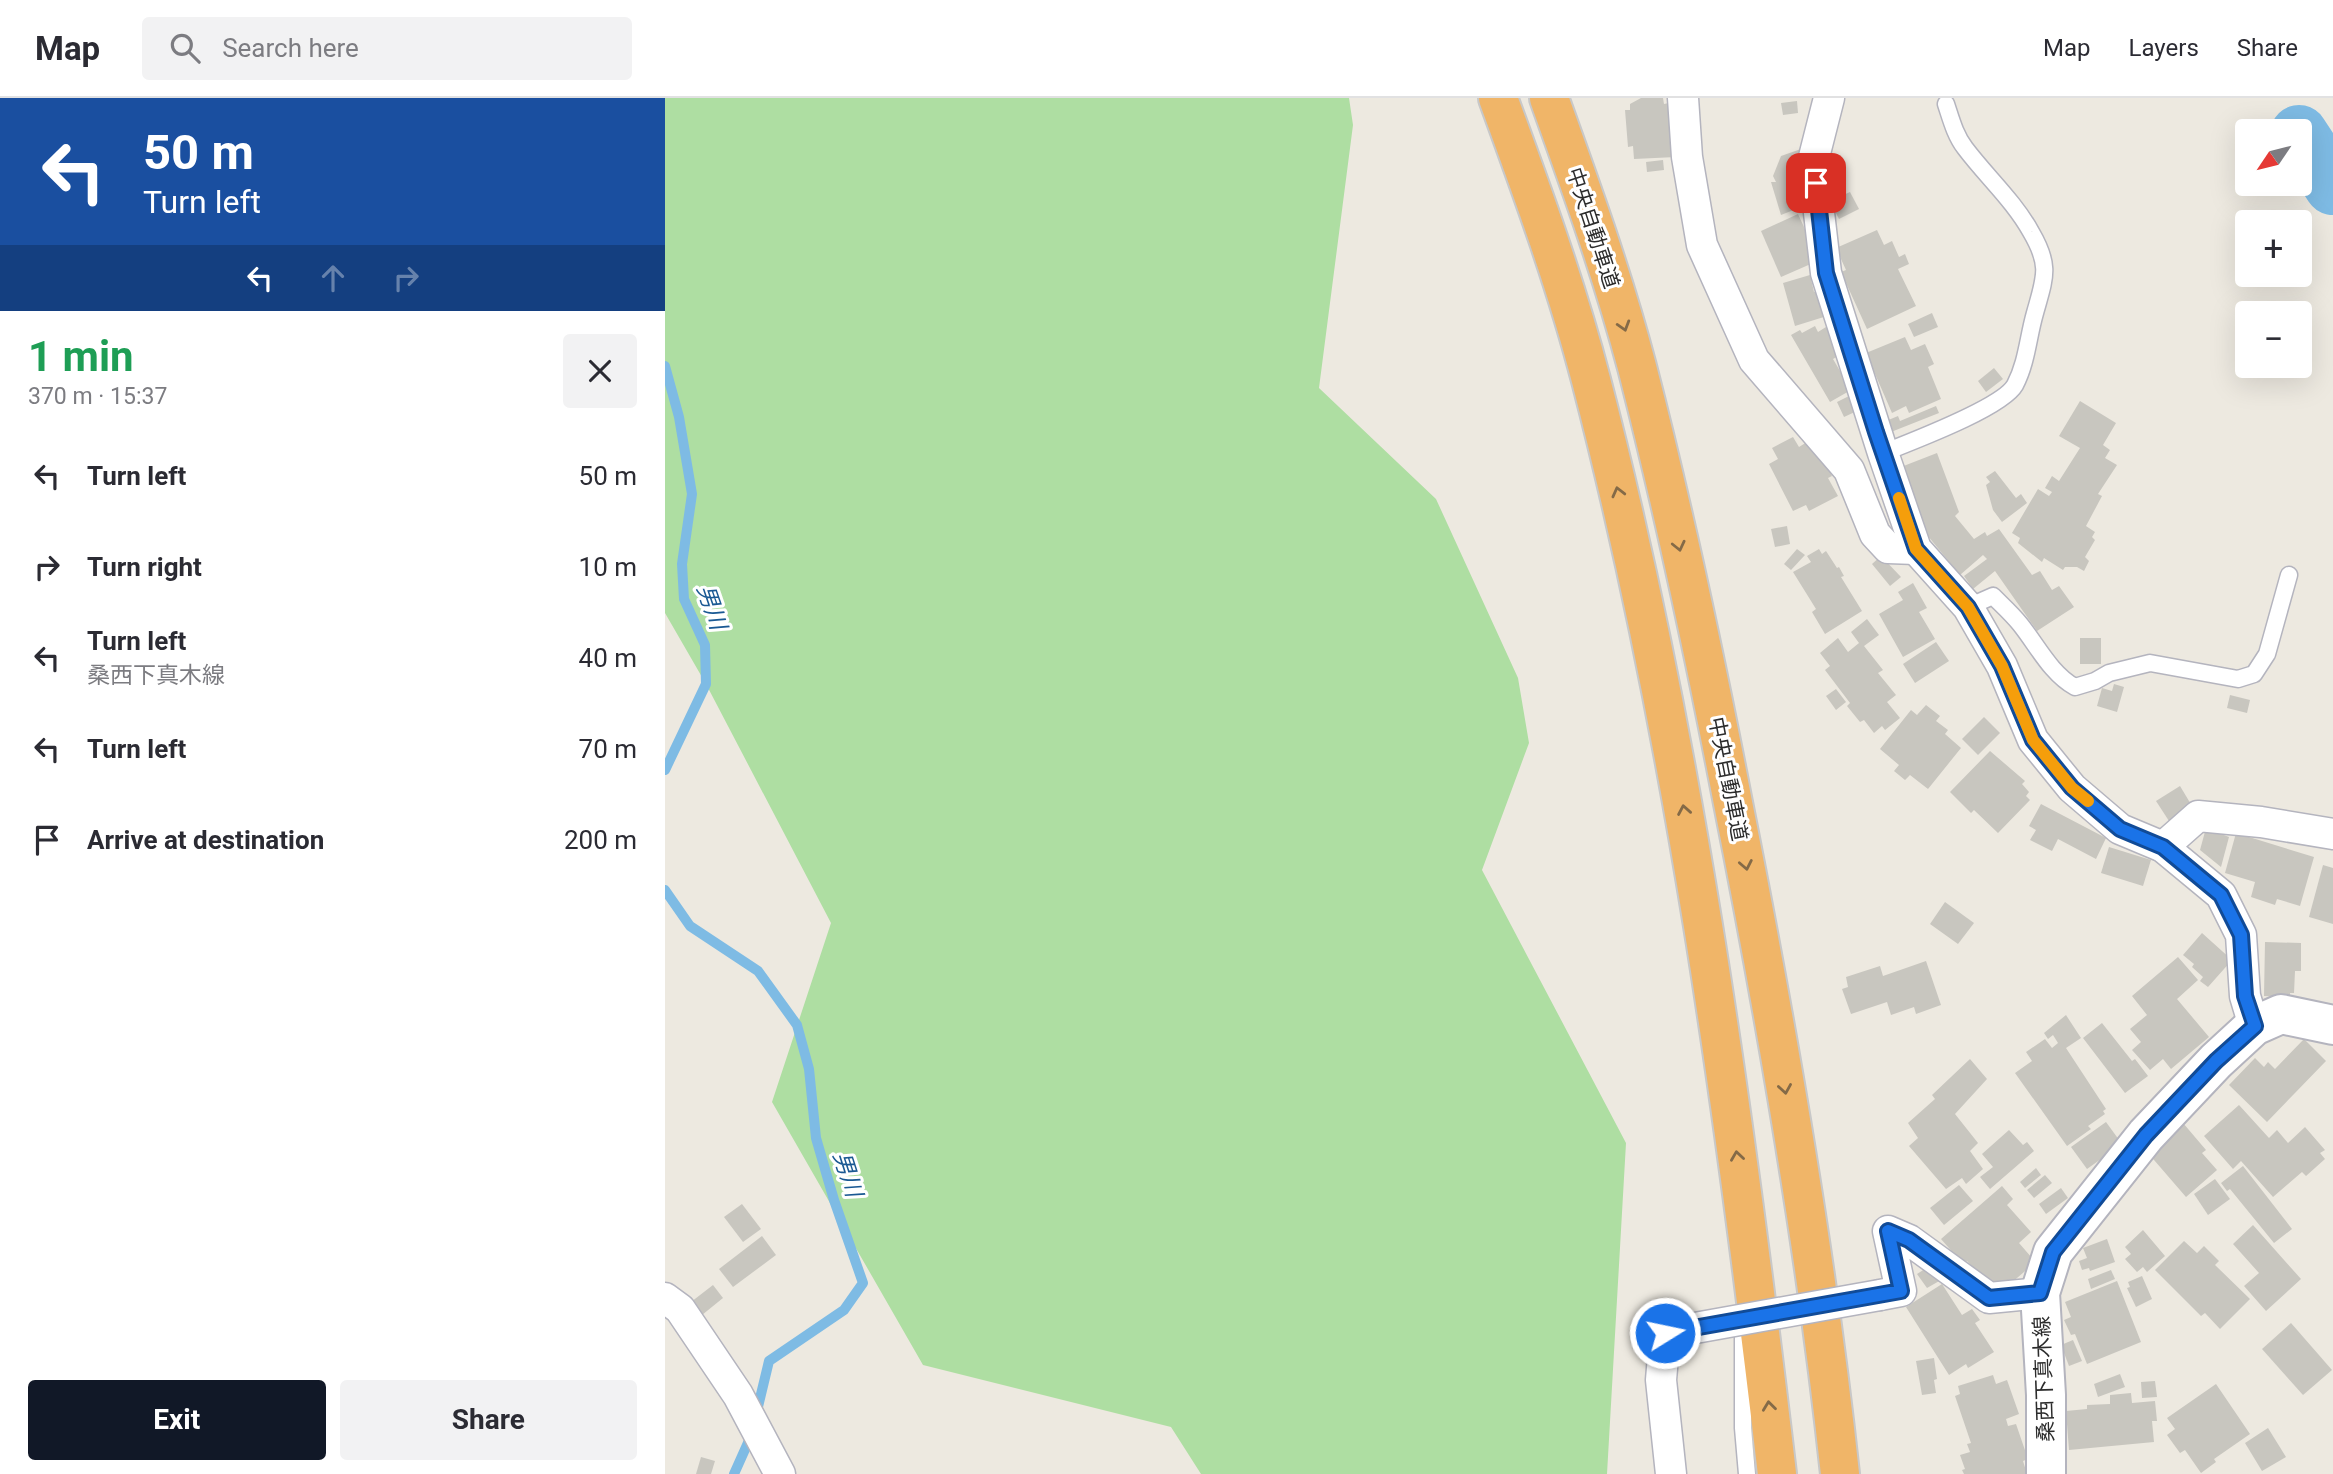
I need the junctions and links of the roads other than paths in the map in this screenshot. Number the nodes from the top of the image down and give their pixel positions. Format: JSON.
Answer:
{"nodes":[{"id":1,"x":1498,"y":98,"type":"edge"},
{"id":2,"x":1549,"y":98,"type":"edge"},
{"id":3,"x":1683,"y":98,"type":"edge"},
{"id":4,"x":1829,"y":98,"type":"edge"},
{"id":5,"x":1946,"y":104,"type":"dead end"},
{"id":6,"x":1883,"y":453,"type":"junction"},
{"id":7,"x":1916,"y":549,"type":"junction"},
{"id":8,"x":2289,"y":575,"type":"dead end"},
{"id":9,"x":1968,"y":607,"type":"junction"},
{"id":10,"x":2333,"y":834,"type":"edge"},
{"id":11,"x":2163,"y":847,"type":"junction"},
{"id":12,"x":2333,"y":1025,"type":"edge"},
{"id":13,"x":2255,"y":1026,"type":"junction"},
{"id":14,"x":1800,"y":1184,"type":"junction"},
{"id":15,"x":1744,"y":1213,"type":"junction"},
{"id":16,"x":2040,"y":1293,"type":"junction"},
{"id":17,"x":665,"y":1298,"type":"edge"},
{"id":18,"x":780,"y":1474,"type":"edge"},
{"id":19,"x":1671,"y":1474,"type":"edge"},
{"id":20,"x":1747,"y":1474,"type":"edge"},
{"id":21,"x":1777,"y":1474,"type":"edge"},
{"id":22,"x":1840,"y":1474,"type":"edge"},
{"id":23,"x":1856,"y":1474,"type":"edge"},
{"id":24,"x":2046,"y":1474,"type":"edge"}],
"edges":[{"from":15,"to":1,"type":"highway","one_way":true},
{"from":2,"to":14,"type":"highway","name":"中央自動車道","one_way":true},
{"from":3,"to":7,"type":"street"},
{"from":4,"to":6,"type":"street"},
{"from":5,"to":6,"type":"lane"},
{"from":6,"to":7,"type":"street"},
{"from":7,"to":9,"type":"street"},
{"from":8,"to":9,"type":"lane"},
{"from":9,"to":11,"type":"street"},
{"from":10,"to":11,"type":"street"},
{"from":11,"to":13,"type":"street"},
{"from":12,"to":13,"type":"main road","name":"桑西下真木線"},
{"from":13,"to":16,"type":"main road","name":"桑西下真木線"},
{"from":14,"to":22,"type":"highway","name":"中央自動車道"},
{"from":14,"to":23,"type":"lane"},
{"from":15,"to":20,"type":"lane"},
{"from":21,"to":15,"type":"highway","one_way":true},
{"from":16,"to":19,"type":"street","bridge":true},
{"from":16,"to":24,"type":"main road","name":"桑西下真木線"},
{"from":17,"to":18,"type":"street"}]}
